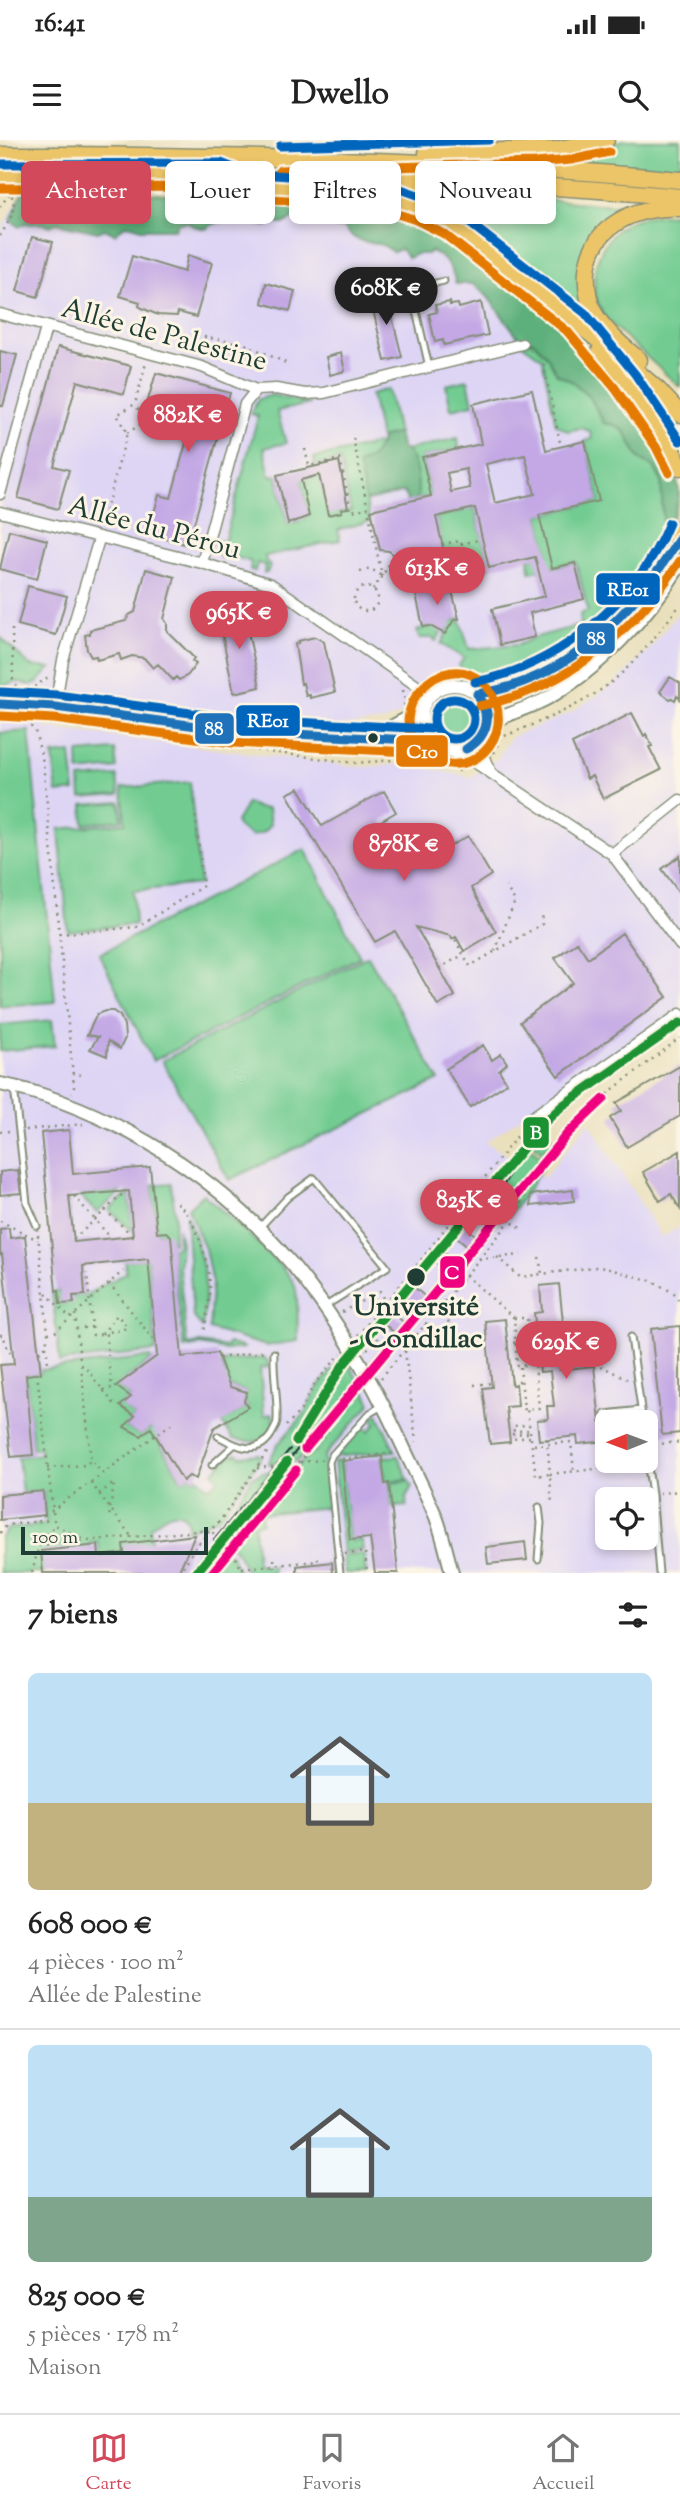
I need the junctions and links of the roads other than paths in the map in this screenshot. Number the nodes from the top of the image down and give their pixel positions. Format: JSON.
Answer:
{"nodes":[{"id":1,"x":606,"y":140,"type":"edge"},
{"id":2,"x":0,"y":155,"type":"edge"},
{"id":3,"x":300,"y":158,"type":"junction"},
{"id":4,"x":165,"y":175,"type":"edge"},
{"id":5,"x":0,"y":176,"type":"edge"},
{"id":6,"x":275,"y":176,"type":"edge"},
{"id":7,"x":680,"y":180,"type":"edge"},
{"id":8,"x":275,"y":188,"type":"edge"},
{"id":9,"x":680,"y":197,"type":"edge"},
{"id":10,"x":680,"y":208,"type":"edge"},
{"id":11,"x":444,"y":281,"type":"dead end"},
{"id":12,"x":0,"y":314,"type":"edge"},
{"id":13,"x":576,"y":322,"type":"junction"},
{"id":14,"x":46,"y":328,"type":"junction"},
{"id":15,"x":522,"y":344,"type":"road end"},
{"id":16,"x":429,"y":367,"type":"junction"},
{"id":17,"x":256,"y":390,"type":"junction"},
{"id":18,"x":680,"y":397,"type":"edge"},
{"id":19,"x":680,"y":414,"type":"edge"},
{"id":20,"x":680,"y":467,"type":"edge"},
{"id":21,"x":0,"y":494,"type":"edge"},
{"id":22,"x":0,"y":512,"type":"edge"},
{"id":23,"x":679,"y":536,"type":"edge"},
{"id":24,"x":99,"y":539,"type":"junction"},
{"id":25,"x":202,"y":563,"type":"junction"},
{"id":26,"x":680,"y":565,"type":"edge"},
{"id":27,"x":477,"y":694,"type":"junction"},
{"id":28,"x":430,"y":695,"type":"junction"},
{"id":29,"x":0,"y":704,"type":"edge"},
{"id":30,"x":55,"y":707,"type":"junction"},
{"id":31,"x":421,"y":711,"type":"junction"},
{"id":32,"x":484,"y":731,"type":"junction"},
{"id":33,"x":355,"y":738,"type":"junction"},
{"id":34,"x":430,"y":741,"type":"junction"},
{"id":35,"x":452,"y":752,"type":"junction"},
{"id":36,"x":491,"y":773,"type":"junction"},
{"id":37,"x":680,"y":800,"type":"edge"},
{"id":38,"x":612,"y":854,"type":"junction"},
{"id":39,"x":680,"y":945,"type":"edge"},
{"id":40,"x":680,"y":1014,"type":"edge"},
{"id":41,"x":0,"y":1084,"type":"edge"},
{"id":42,"x":14,"y":1087,"type":"junction"},
{"id":43,"x":531,"y":1118,"type":"road end"},
{"id":44,"x":37,"y":1226,"type":"road end"},
{"id":45,"x":260,"y":1227,"type":"junction"},
{"id":46,"x":324,"y":1307,"type":"junction"},
{"id":47,"x":631,"y":1337,"type":"dead end"},
{"id":48,"x":274,"y":1353,"type":"dead end"},
{"id":49,"x":383,"y":1405,"type":"junction"},
{"id":50,"x":641,"y":1410,"type":"edge"},
{"id":51,"x":218,"y":1436,"type":"dead end"},
{"id":52,"x":234,"y":1445,"type":"junction"},
{"id":53,"x":212,"y":1465,"type":"dead end"},
{"id":54,"x":649,"y":1474,"type":"edge"},
{"id":55,"x":539,"y":1507,"type":"dead end"},
{"id":56,"x":538,"y":1559,"type":"dead end"},
{"id":57,"x":340,"y":1573,"type":"edge"},
{"id":58,"x":452,"y":1573,"type":"edge"},
{"id":59,"x":659,"y":1573,"type":"edge"}],
"edges":[{"from":1,"to":3,"type":"highway"},
{"from":2,"to":3,"type":"highway","bridge":true},
{"from":3,"to":7,"type":"highway"},
{"from":4,"to":5,"type":"highway","bridge":true},
{"from":6,"to":9,"type":"highway"},
{"from":8,"to":13,"type":"highway"},
{"from":10,"to":18,"type":"highway"},
{"from":11,"to":16,"type":"lane"},
{"from":12,"to":14,"type":"street","name":"Allée de Palestine"},
{"from":13,"to":19,"type":"highway"},
{"from":13,"to":20,"type":"highway"},
{"from":14,"to":17,"type":"street","name":"Allée de Palestine"},
{"from":14,"to":21,"type":"street"},
{"from":15,"to":16,"type":"street","name":"Allée de Palestine"},
{"from":16,"to":17,"type":"street","name":"Allée de Palestine"},
{"from":17,"to":25,"type":"street"},
{"from":22,"to":24,"type":"street","name":"Allée du Pérou"},
{"from":23,"to":27,"type":"street"},
{"from":24,"to":25,"type":"street","name":"Allée du Pérou"},
{"from":24,"to":30,"type":"street"},
{"from":25,"to":28,"type":"street","name":"Allée du Pérou"},
{"from":26,"to":32,"type":"street"},
{"from":27,"to":28,"type":"street"},
{"from":27,"to":32,"type":"street"},
{"from":28,"to":31,"type":"street"},
{"from":29,"to":30,"type":"street"},
{"from":30,"to":33,"type":"street"},
{"from":31,"to":33,"type":"street"},
{"from":31,"to":34,"type":"street"},
{"from":32,"to":35,"type":"street"},
{"from":32,"to":36,"type":"street"},
{"from":33,"to":34,"type":"street"},
{"from":34,"to":35,"type":"street"},
{"from":35,"to":36,"type":"street"},
{"from":36,"to":38,"type":"street"},
{"from":37,"to":38,"type":"street"},
{"from":38,"to":39,"type":"street"},
{"from":40,"to":43,"type":"street"},
{"from":41,"to":42,"type":"street"},
{"from":42,"to":44,"type":"lane"},
{"from":42,"to":45,"type":"street"},
{"from":45,"to":46,"type":"street"},
{"from":45,"to":46,"type":"lane"},
{"from":46,"to":49,"type":"street"},
{"from":47,"to":50,"type":"lane"},
{"from":48,"to":52,"type":"lane"},
{"from":49,"to":57,"type":"lane"},
{"from":49,"to":58,"type":"street"},
{"from":51,"to":52,"type":"lane"},
{"from":52,"to":53,"type":"lane"},
{"from":54,"to":59,"type":"lane"},
{"from":55,"to":56,"type":"lane"}]}
